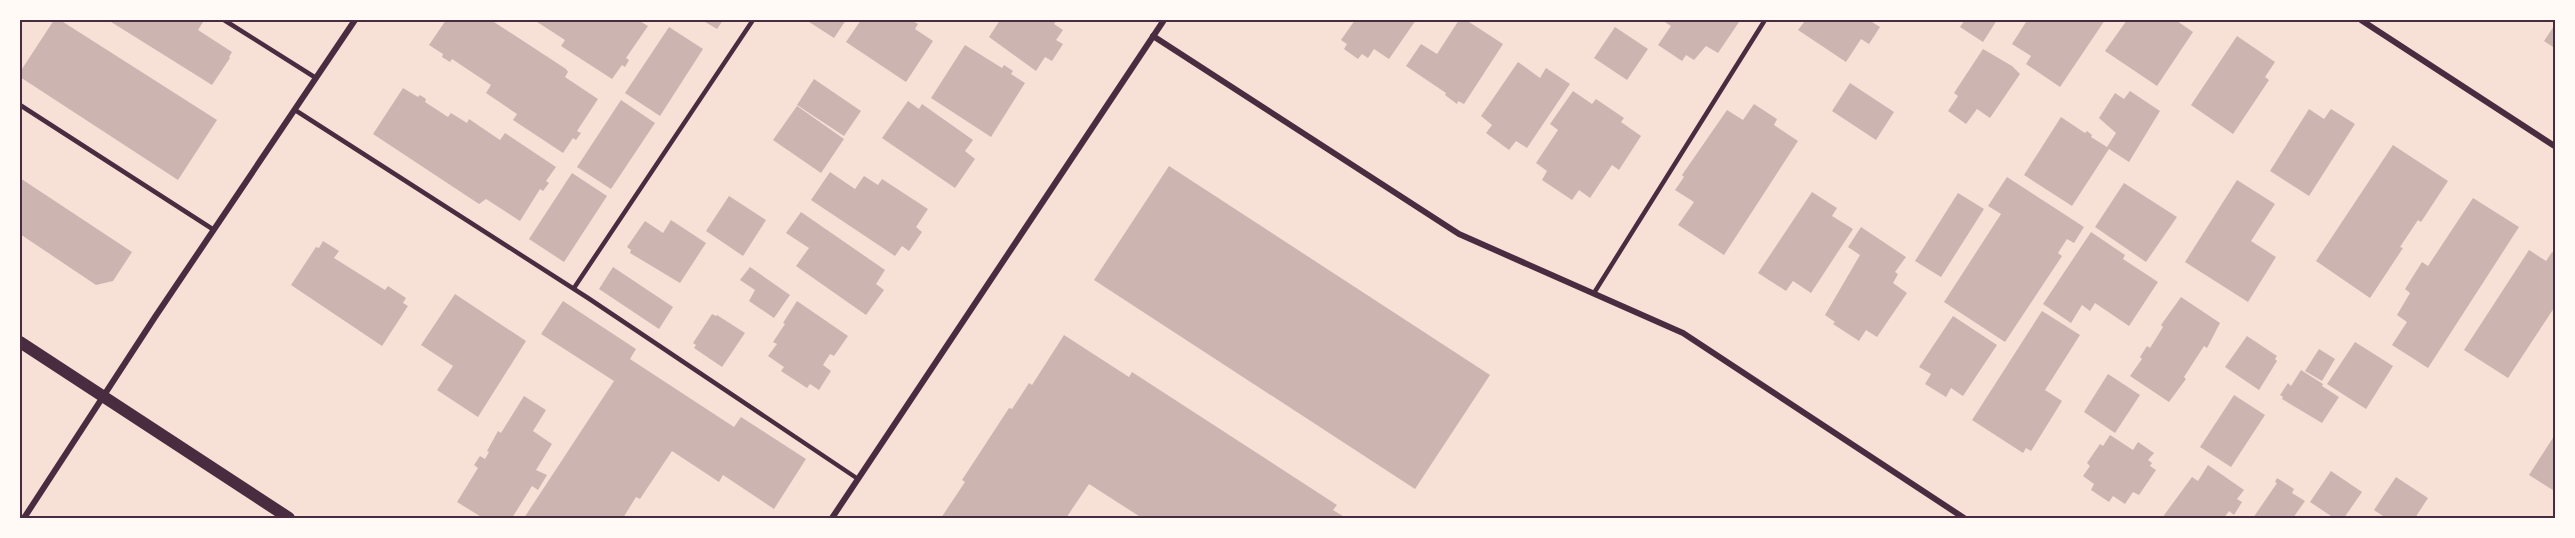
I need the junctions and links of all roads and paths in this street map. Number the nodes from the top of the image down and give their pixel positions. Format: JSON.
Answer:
{"nodes":[{"id":1,"x":224,"y":20,"type":"edge"},
{"id":2,"x":355,"y":20,"type":"edge"},
{"id":3,"x":753,"y":20,"type":"edge"},
{"id":4,"x":1164,"y":20,"type":"edge"},
{"id":5,"x":1765,"y":20,"type":"edge"},
{"id":6,"x":2361,"y":20,"type":"edge"},
{"id":7,"x":1153,"y":36,"type":"junction"},
{"id":8,"x":316,"y":78,"type":"junction"},
{"id":9,"x":20,"y":105,"type":"edge"},
{"id":10,"x":295,"y":110,"type":"junction"},
{"id":11,"x":2556,"y":147,"type":"edge"},
{"id":12,"x":214,"y":230,"type":"junction"},
{"id":13,"x":574,"y":288,"type":"junction"},
{"id":14,"x":1594,"y":293,"type":"junction"},
{"id":15,"x":20,"y":342,"type":"edge"},
{"id":16,"x":104,"y":396,"type":"junction"},
{"id":17,"x":858,"y":479,"type":"junction"},
{"id":18,"x":24,"y":519,"type":"edge"},
{"id":19,"x":289,"y":519,"type":"edge"},
{"id":20,"x":832,"y":519,"type":"edge"},
{"id":21,"x":1964,"y":519,"type":"edge"}],
"edges":[{"from":1,"to":8,"type":"lane"},
{"from":2,"to":8,"type":"street"},
{"from":3,"to":13,"type":"lane"},
{"from":4,"to":7,"type":"street"},
{"from":5,"to":14,"type":"lane"},
{"from":6,"to":11,"type":"street"},
{"from":7,"to":14,"type":"street"},
{"from":7,"to":17,"type":"street"},
{"from":8,"to":10,"type":"street"},
{"from":9,"to":12,"type":"lane"},
{"from":10,"to":12,"type":"street"},
{"from":10,"to":13,"type":"lane"},
{"from":12,"to":16,"type":"street"},
{"from":13,"to":17,"type":"lane"},
{"from":14,"to":21,"type":"street"},
{"from":15,"to":16,"type":"main road"},
{"from":16,"to":18,"type":"street"},
{"from":16,"to":19,"type":"main road"},
{"from":17,"to":20,"type":"street"}]}
